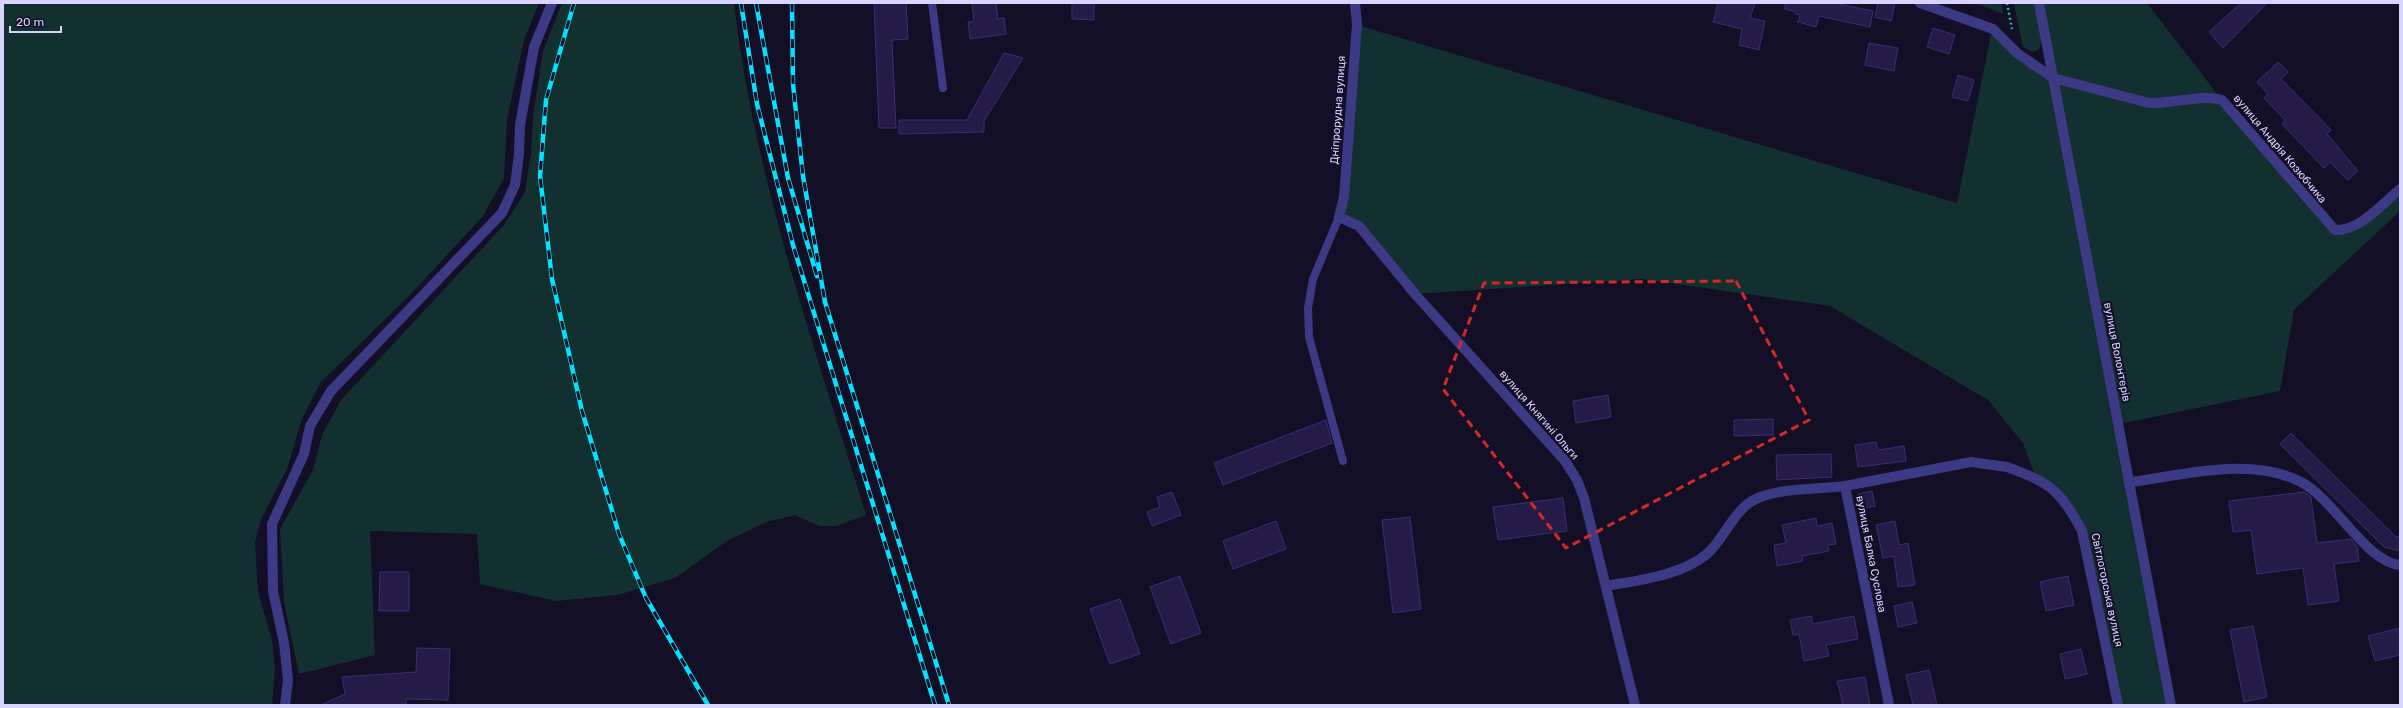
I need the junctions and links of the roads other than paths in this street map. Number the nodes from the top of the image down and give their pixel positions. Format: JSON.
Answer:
{"nodes":[{"id":1,"x":552,"y":3,"type":"edge"},
{"id":2,"x":932,"y":3,"type":"edge"},
{"id":3,"x":1355,"y":3,"type":"edge"},
{"id":4,"x":1920,"y":3,"type":"edge"},
{"id":5,"x":2039,"y":3,"type":"edge"},
{"id":6,"x":2053,"y":78,"type":"junction"},
{"id":7,"x":943,"y":88,"type":"dead end"},
{"id":8,"x":2400,"y":189,"type":"edge"},
{"id":9,"x":1339,"y":217,"type":"junction"},
{"id":10,"x":1343,"y":460,"type":"dead end"},
{"id":11,"x":2130,"y":482,"type":"junction"},
{"id":12,"x":1845,"y":486,"type":"junction"},
{"id":13,"x":2400,"y":565,"type":"edge"},
{"id":14,"x":1606,"y":586,"type":"junction"},
{"id":15,"x":285,"y":705,"type":"edge"},
{"id":16,"x":1635,"y":705,"type":"edge"},
{"id":17,"x":1889,"y":705,"type":"edge"},
{"id":18,"x":2118,"y":705,"type":"edge"},
{"id":19,"x":2171,"y":705,"type":"edge"}],
"edges":[{"from":1,"to":15,"type":"street"},
{"from":2,"to":7,"type":"lane"},
{"from":3,"to":9,"type":"street","name":"Дніпрорудна вулиця"},
{"from":4,"to":6,"type":"street","name":"вулиця Андрія Козюбчика"},
{"from":5,"to":6,"type":"street","name":"вулиця Волонтерів"},
{"from":6,"to":8,"type":"street","name":"вулиця Андрія Козюбчика"},
{"from":6,"to":11,"type":"street","name":"вулиця Волонтерів"},
{"from":9,"to":10,"type":"lane"},
{"from":9,"to":14,"type":"street","name":"вулиця Княгині Ольги"},
{"from":11,"to":13,"type":"street"},
{"from":11,"to":19,"type":"street","name":"вулиця Волонтерів"},
{"from":12,"to":14,"type":"street","name":"вулиця Балка Суслова"},
{"from":12,"to":17,"type":"street","name":"вулиця Балка Суслова"},
{"from":12,"to":18,"type":"street","name":"Світлогорська вулиця"},
{"from":14,"to":16,"type":"street","name":"вулиця Княгині Ольги"}]}
